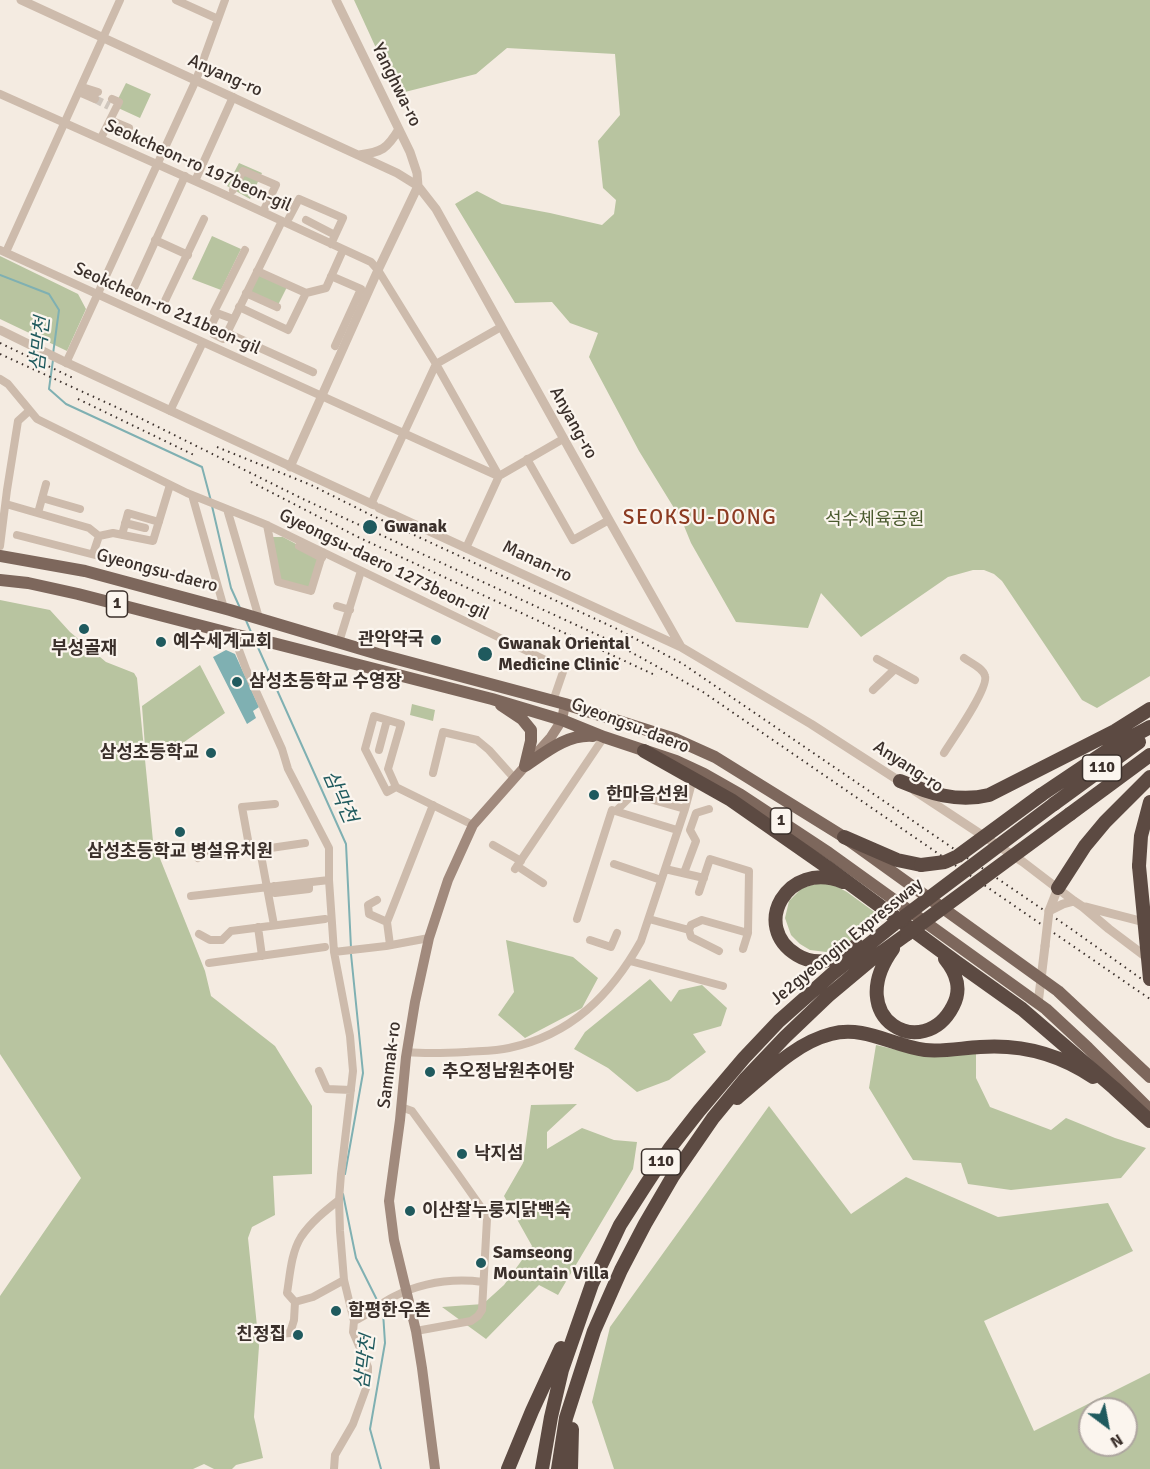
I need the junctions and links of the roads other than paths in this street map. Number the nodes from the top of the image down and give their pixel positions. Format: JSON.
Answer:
{"nodes":[{"id":1,"x":21,"y":0,"type":"edge"},
{"id":2,"x":120,"y":0,"type":"edge"},
{"id":3,"x":176,"y":0,"type":"edge"},
{"id":4,"x":225,"y":0,"type":"edge"},
{"id":5,"x":336,"y":0,"type":"edge"},
{"id":6,"x":218,"y":19,"type":"junction"},
{"id":7,"x":103,"y":38,"type":"junction"},
{"id":8,"x":196,"y":80,"type":"junction"},
{"id":9,"x":81,"y":89,"type":"junction"},
{"id":10,"x":1,"y":96,"type":"edge"},
{"id":11,"x":96,"y":96,"type":"tunnel mouth"},
{"id":12,"x":233,"y":97,"type":"junction"},
{"id":13,"x":112,"y":104,"type":"dead end"},
{"id":14,"x":110,"y":120,"type":"junction"},
{"id":15,"x":65,"y":124,"type":"junction"},
{"id":16,"x":129,"y":128,"type":"dead end"},
{"id":17,"x":399,"y":129,"type":"junction"},
{"id":18,"x":101,"y":138,"type":"junction"},
{"id":19,"x":359,"y":155,"type":"junction"},
{"id":20,"x":158,"y":164,"type":"junction"},
{"id":21,"x":185,"y":176,"type":"junction"},
{"id":22,"x":195,"y":181,"type":"junction"},
{"id":23,"x":418,"y":186,"type":"junction"},
{"id":24,"x":233,"y":190,"type":"dead end"},
{"id":25,"x":263,"y":212,"type":"junction"},
{"id":26,"x":204,"y":219,"type":"dead end"},
{"id":27,"x":286,"y":219,"type":"junction"},
{"id":28,"x":306,"y":220,"type":"dead end"},
{"id":29,"x":335,"y":235,"type":"junction"},
{"id":30,"x":156,"y":240,"type":"junction"},
{"id":31,"x":331,"y":244,"type":"junction"},
{"id":32,"x":245,"y":250,"type":"dead end"},
{"id":33,"x":343,"y":250,"type":"junction"},
{"id":34,"x":3,"y":251,"type":"edge"},
{"id":35,"x":188,"y":255,"type":"junction"},
{"id":36,"x":378,"y":270,"type":"junction"},
{"id":37,"x":257,"y":271,"type":"junction"},
{"id":38,"x":331,"y":276,"type":"junction"},
{"id":39,"x":133,"y":291,"type":"dead end"},
{"id":40,"x":246,"y":293,"type":"junction"},
{"id":41,"x":306,"y":293,"type":"junction"},
{"id":42,"x":98,"y":295,"type":"junction"},
{"id":43,"x":164,"y":305,"type":"dead end"},
{"id":44,"x":239,"y":307,"type":"junction"},
{"id":45,"x":277,"y":307,"type":"dead end"},
{"id":46,"x":217,"y":314,"type":"junction"},
{"id":47,"x":233,"y":320,"type":"junction"},
{"id":48,"x":501,"y":327,"type":"junction"},
{"id":49,"x":0,"y":330,"type":"edge"},
{"id":50,"x":228,"y":337,"type":"dead end"},
{"id":51,"x":203,"y":342,"type":"junction"},
{"id":52,"x":335,"y":346,"type":"dead end"},
{"id":53,"x":64,"y":361,"type":"junction"},
{"id":54,"x":436,"y":364,"type":"junction"},
{"id":55,"x":313,"y":372,"type":"dead end"},
{"id":56,"x":0,"y":380,"type":"edge"},
{"id":57,"x":322,"y":395,"type":"junction"},
{"id":58,"x":29,"y":411,"type":"junction"},
{"id":59,"x":170,"y":411,"type":"junction"},
{"id":60,"x":404,"y":432,"type":"junction"},
{"id":61,"x":563,"y":439,"type":"junction"},
{"id":62,"x":527,"y":459,"type":"junction"},
{"id":63,"x":290,"y":467,"type":"junction"},
{"id":64,"x":499,"y":476,"type":"junction"},
{"id":65,"x":46,"y":484,"type":"dead end"},
{"id":66,"x":170,"y":485,"type":"junction"},
{"id":67,"x":193,"y":496,"type":"junction"},
{"id":68,"x":42,"y":498,"type":"junction"},
{"id":69,"x":6,"y":504,"type":"junction"},
{"id":70,"x":374,"y":506,"type":"junction"},
{"id":71,"x":225,"y":508,"type":"junction"},
{"id":72,"x":80,"y":509,"type":"dead end"},
{"id":73,"x":38,"y":513,"type":"junction"},
{"id":74,"x":609,"y":520,"type":"junction"},
{"id":75,"x":159,"y":522,"type":"junction"},
{"id":76,"x":125,"y":523,"type":"junction"},
{"id":77,"x":267,"y":525,"type":"junction"},
{"id":78,"x":145,"y":528,"type":"dead end"},
{"id":79,"x":17,"y":535,"type":"dead end"},
{"id":80,"x":122,"y":535,"type":"junction"},
{"id":81,"x":99,"y":536,"type":"junction"},
{"id":82,"x":283,"y":537,"type":"dead end"},
{"id":83,"x":0,"y":546,"type":"edge"},
{"id":84,"x":466,"y":548,"type":"junction"},
{"id":85,"x":93,"y":554,"type":"junction"},
{"id":86,"x":322,"y":555,"type":"junction"},
{"id":87,"x":0,"y":556,"type":"edge"},
{"id":88,"x":361,"y":571,"type":"junction"},
{"id":89,"x":165,"y":573,"type":"dead end"},
{"id":90,"x":0,"y":580,"type":"edge"},
{"id":91,"x":336,"y":606,"type":"dead end"},
{"id":92,"x":227,"y":609,"type":"junction"},
{"id":93,"x":350,"y":610,"type":"junction"},
{"id":94,"x":258,"y":618,"type":"junction"},
{"id":95,"x":233,"y":634,"type":"junction"},
{"id":96,"x":339,"y":642,"type":"junction"},
{"id":97,"x":681,"y":647,"type":"junction"},
{"id":98,"x":964,"y":658,"type":"dead end"},
{"id":99,"x":877,"y":659,"type":"dead end"},
{"id":100,"x":896,"y":669,"type":"junction"},
{"id":101,"x":915,"y":680,"type":"dead end"},
{"id":102,"x":873,"y":690,"type":"dead end"},
{"id":103,"x":492,"y":699,"type":"junction"},
{"id":104,"x":559,"y":703,"type":"junction"},
{"id":105,"x":1150,"y":709,"type":"edge"},
{"id":106,"x":387,"y":720,"type":"junction"},
{"id":107,"x":562,"y":720,"type":"junction"},
{"id":108,"x":1150,"y":727,"type":"edge"},
{"id":109,"x":1150,"y":733,"type":"edge"},
{"id":110,"x":604,"y":737,"type":"junction"},
{"id":111,"x":379,"y":750,"type":"dead end"},
{"id":112,"x":644,"y":751,"type":"junction"},
{"id":113,"x":944,"y":753,"type":"dead end"},
{"id":114,"x":1150,"y":755,"type":"edge"},
{"id":115,"x":525,"y":766,"type":"junction"},
{"id":116,"x":388,"y":769,"type":"junction"},
{"id":117,"x":433,"y":773,"type":"dead end"},
{"id":118,"x":378,"y":774,"type":"junction"},
{"id":119,"x":1150,"y":777,"type":"edge"},
{"id":120,"x":514,"y":778,"type":"junction"},
{"id":121,"x":693,"y":779,"type":"junction"},
{"id":122,"x":900,"y":782,"type":"junction"},
{"id":123,"x":396,"y":787,"type":"junction"},
{"id":124,"x":1150,"y":802,"type":"edge"},
{"id":125,"x":274,"y":804,"type":"dead end"},
{"id":126,"x":433,"y":805,"type":"junction"},
{"id":127,"x":709,"y":808,"type":"dead end"},
{"id":128,"x":685,"y":809,"type":"junction"},
{"id":129,"x":616,"y":811,"type":"junction"},
{"id":130,"x":473,"y":825,"type":"junction"},
{"id":131,"x":678,"y":830,"type":"junction"},
{"id":132,"x":844,"y":837,"type":"junction"},
{"id":133,"x":305,"y":843,"type":"dead end"},
{"id":134,"x":493,"y":845,"type":"dead end"},
{"id":135,"x":260,"y":850,"type":"junction"},
{"id":136,"x":250,"y":851,"type":"junction"},
{"id":137,"x":198,"y":858,"type":"dead end"},
{"id":138,"x":614,"y":864,"type":"dead end"},
{"id":139,"x":518,"y":865,"type":"junction"},
{"id":140,"x":665,"y":869,"type":"junction"},
{"id":141,"x":684,"y":873,"type":"junction"},
{"id":142,"x":704,"y":878,"type":"junction"},
{"id":143,"x":329,"y":880,"type":"junction"},
{"id":144,"x":661,"y":880,"type":"junction"},
{"id":145,"x":543,"y":883,"type":"dead end"},
{"id":146,"x":271,"y":887,"type":"junction"},
{"id":147,"x":1058,"y":888,"type":"junction"},
{"id":148,"x":856,"y":889,"type":"junction"},
{"id":149,"x":699,"y":892,"type":"dead end"},
{"id":150,"x":190,"y":896,"type":"dead end"},
{"id":151,"x":376,"y":900,"type":"dead end"},
{"id":152,"x":1074,"y":901,"type":"junction"},
{"id":153,"x":1083,"y":907,"type":"junction"},
{"id":154,"x":1049,"y":911,"type":"junction"},
{"id":155,"x":325,"y":919,"type":"dead end"},
{"id":156,"x":577,"y":919,"type":"dead end"},
{"id":157,"x":649,"y":919,"type":"junction"},
{"id":158,"x":387,"y":922,"type":"junction"},
{"id":159,"x":1150,"y":923,"type":"edge"},
{"id":160,"x":274,"y":925,"type":"junction"},
{"id":161,"x":893,"y":925,"type":"junction"},
{"id":162,"x":258,"y":927,"type":"junction"},
{"id":163,"x":689,"y":930,"type":"junction"},
{"id":164,"x":617,"y":933,"type":"dead end"},
{"id":165,"x":748,"y":933,"type":"junction"},
{"id":166,"x":199,"y":934,"type":"dead end"},
{"id":167,"x":907,"y":934,"type":"junction"},
{"id":168,"x":1150,"y":936,"type":"edge"},
{"id":169,"x":429,"y":938,"type":"junction"},
{"id":170,"x":590,"y":940,"type":"dead end"},
{"id":171,"x":930,"y":944,"type":"junction"},
{"id":172,"x":390,"y":945,"type":"junction"},
{"id":173,"x":325,"y":946,"type":"dead end"},
{"id":174,"x":743,"y":949,"type":"dead end"},
{"id":175,"x":720,"y":951,"type":"dead end"},
{"id":176,"x":334,"y":952,"type":"junction"},
{"id":177,"x":262,"y":956,"type":"junction"},
{"id":178,"x":1148,"y":959,"type":"edge"},
{"id":179,"x":630,"y":962,"type":"junction"},
{"id":180,"x":209,"y":963,"type":"dead end"},
{"id":181,"x":1041,"y":980,"type":"junction"},
{"id":182,"x":1150,"y":980,"type":"edge"},
{"id":183,"x":723,"y":986,"type":"dead end"},
{"id":184,"x":1038,"y":1004,"type":"junction"},
{"id":185,"x":407,"y":1053,"type":"junction"},
{"id":186,"x":1132,"y":1059,"type":"junction"},
{"id":187,"x":1150,"y":1066,"type":"edge"},
{"id":188,"x":319,"y":1071,"type":"dead end"},
{"id":189,"x":1150,"y":1077,"type":"edge"},
{"id":190,"x":351,"y":1090,"type":"junction"},
{"id":191,"x":401,"y":1107,"type":"junction"},
{"id":192,"x":1143,"y":1109,"type":"edge"},
{"id":193,"x":712,"y":1118,"type":"junction"},
{"id":194,"x":1150,"y":1121,"type":"edge"},
{"id":195,"x":339,"y":1200,"type":"junction"},
{"id":196,"x":344,"y":1280,"type":"junction"},
{"id":197,"x":483,"y":1282,"type":"junction"},
{"id":198,"x":592,"y":1284,"type":"junction"},
{"id":199,"x":406,"y":1292,"type":"junction"},
{"id":200,"x":295,"y":1302,"type":"junction"},
{"id":201,"x":354,"y":1321,"type":"junction"},
{"id":202,"x":416,"y":1331,"type":"junction"},
{"id":203,"x":271,"y":1335,"type":"dead end"},
{"id":204,"x":574,"y":1394,"type":"junction"},
{"id":205,"x":334,"y":1469,"type":"edge"},
{"id":206,"x":435,"y":1469,"type":"edge"},
{"id":207,"x":508,"y":1469,"type":"edge"},
{"id":208,"x":542,"y":1469,"type":"edge"},
{"id":209,"x":558,"y":1469,"type":"edge"},
{"id":210,"x":571,"y":1469,"type":"edge"}],
"edges":[{"from":1,"to":7,"type":"street","name":"Anyang-ro"},
{"from":2,"to":7,"type":"street"},
{"from":3,"to":6,"type":"street"},
{"from":4,"to":6,"type":"street"},
{"from":5,"to":17,"type":"street","name":"Yanghwa-ro"},
{"from":6,"to":8,"type":"street"},
{"from":7,"to":8,"type":"street","name":"Anyang-ro"},
{"from":7,"to":9,"type":"street"},
{"from":8,"to":12,"type":"street","name":"Anyang-ro"},
{"from":8,"to":20,"type":"street"},
{"from":9,"to":11,"type":"street"},
{"from":9,"to":15,"type":"street"},
{"from":10,"to":15,"type":"street","name":"Seokcheon-ro 197beon-gil"},
{"from":12,"to":19,"type":"street","name":"Anyang-ro"},
{"from":12,"to":22,"type":"street"},
{"from":13,"to":14,"type":"street"},
{"from":14,"to":16,"type":"street"},
{"from":14,"to":18,"type":"street"},
{"from":15,"to":18,"type":"street","name":"Seokcheon-ro 197beon-gil"},
{"from":15,"to":34,"type":"street"},
{"from":17,"to":19,"type":"street"},
{"from":17,"to":23,"type":"street","name":"Yanghwa-ro"},
{"from":18,"to":20,"type":"street","name":"Seokcheon-ro 197beon-gil"},
{"from":19,"to":23,"type":"street","name":"Anyang-ro"},
{"from":20,"to":21,"type":"street","name":"Seokcheon-ro 197beon-gil"},
{"from":20,"to":42,"type":"street"},
{"from":21,"to":22,"type":"street","name":"Seokcheon-ro 197beon-gil"},
{"from":21,"to":30,"type":"street"},
{"from":22,"to":25,"type":"street","name":"Seokcheon-ro 197beon-gil"},
{"from":23,"to":36,"type":"street"},
{"from":23,"to":48,"type":"street","name":"Anyang-ro"},
{"from":24,"to":25,"type":"street"},
{"from":25,"to":27,"type":"street","name":"Seokcheon-ro 197beon-gil"},
{"from":26,"to":35,"type":"street"},
{"from":27,"to":29,"type":"street"},
{"from":27,"to":31,"type":"street","name":"Seokcheon-ro 197beon-gil"},
{"from":27,"to":37,"type":"street"},
{"from":28,"to":29,"type":"street"},
{"from":29,"to":31,"type":"street"},
{"from":30,"to":35,"type":"street"},
{"from":30,"to":39,"type":"street"},
{"from":31,"to":33,"type":"street","name":"Seokcheon-ro 197beon-gil"},
{"from":32,"to":46,"type":"street"},
{"from":33,"to":36,"type":"street","name":"Seokcheon-ro 197beon-gil"},
{"from":33,"to":38,"type":"street"},
{"from":34,"to":42,"type":"street","name":"Seokcheon-ro 211beon-gil"},
{"from":35,"to":43,"type":"street"},
{"from":36,"to":54,"type":"street"},
{"from":36,"to":57,"type":"street"},
{"from":37,"to":40,"type":"street"},
{"from":37,"to":41,"type":"street"},
{"from":38,"to":41,"type":"street"},
{"from":38,"to":52,"type":"street"},
{"from":40,"to":44,"type":"street"},
{"from":40,"to":45,"type":"street"},
{"from":41,"to":44,"type":"street"},
{"from":42,"to":51,"type":"street","name":"Seokcheon-ro 211beon-gil"},
{"from":42,"to":53,"type":"street"},
{"from":44,"to":47,"type":"street"},
{"from":46,"to":47,"type":"street"},
{"from":46,"to":50,"type":"street"},
{"from":47,"to":55,"type":"street"},
{"from":48,"to":54,"type":"street"},
{"from":48,"to":61,"type":"street","name":"Anyang-ro"},
{"from":49,"to":53,"type":"street","name":"Manan-ro"},
{"from":51,"to":57,"type":"street","name":"Seokcheon-ro 211beon-gil"},
{"from":51,"to":59,"type":"street"},
{"from":53,"to":59,"type":"street","name":"Manan-ro"},
{"from":54,"to":60,"type":"street"},
{"from":54,"to":64,"type":"street"},
{"from":56,"to":58,"type":"street"},
{"from":57,"to":60,"type":"street","name":"Seokcheon-ro 211beon-gil"},
{"from":57,"to":63,"type":"street"},
{"from":58,"to":66,"type":"street"},
{"from":58,"to":69,"type":"street"},
{"from":59,"to":63,"type":"street","name":"Manan-ro"},
{"from":60,"to":64,"type":"street","name":"Seokcheon-ro 211beon-gil"},
{"from":60,"to":70,"type":"street"},
{"from":61,"to":62,"type":"street"},
{"from":61,"to":74,"type":"street","name":"Anyang-ro"},
{"from":62,"to":64,"type":"street"},
{"from":62,"to":74,"type":"street"},
{"from":63,"to":70,"type":"street","name":"Manan-ro"},
{"from":64,"to":84,"type":"street"},
{"from":65,"to":68,"type":"street"},
{"from":66,"to":67,"type":"street"},
{"from":66,"to":75,"type":"street"},
{"from":67,"to":71,"type":"street","name":"Gyeongsu-daero 1273beon-gil"},
{"from":67,"to":92,"type":"street"},
{"from":68,"to":72,"type":"street"},
{"from":68,"to":73,"type":"street"},
{"from":69,"to":73,"type":"street"},
{"from":69,"to":83,"type":"street"},
{"from":70,"to":84,"type":"street","name":"Manan-ro"},
{"from":71,"to":77,"type":"street","name":"Gyeongsu-daero 1273beon-gil"},
{"from":71,"to":94,"type":"street"},
{"from":73,"to":81,"type":"street"},
{"from":74,"to":97,"type":"street","name":"Anyang-ro"},
{"from":75,"to":76,"type":"street"},
{"from":75,"to":80,"type":"street"},
{"from":76,"to":78,"type":"street"},
{"from":76,"to":80,"type":"street"},
{"from":77,"to":86,"type":"street","name":"Gyeongsu-daero 1273beon-gil"},
{"from":77,"to":86,"type":"street"},
{"from":79,"to":85,"type":"street"},
{"from":80,"to":81,"type":"street"},
{"from":81,"to":85,"type":"street"},
{"from":82,"to":86,"type":"street"},
{"from":84,"to":97,"type":"street","name":"Manan-ro"},
{"from":85,"to":89,"type":"street"},
{"from":86,"to":88,"type":"street","name":"Gyeongsu-daero 1273beon-gil"},
{"from":87,"to":92,"type":"main road","name":"Gyeongsu-daero","number":"1"},
{"from":88,"to":93,"type":"street"},
{"from":88,"to":104,"type":"street","name":"Gyeongsu-daero 1273beon-gil"},
{"from":90,"to":95,"type":"main road","name":"Gyeongsu-daero","number":"1"},
{"from":91,"to":93,"type":"street"},
{"from":92,"to":94,"type":"main road","name":"Gyeongsu-daero","number":"1"},
{"from":93,"to":96,"type":"street"},
{"from":94,"to":96,"type":"main road","name":"Gyeongsu-daero","number":"1"},
{"from":95,"to":103,"type":"main road","name":"Gyeongsu-daero","number":"1"},
{"from":95,"to":143,"type":"street"},
{"from":96,"to":104,"type":"main road","name":"Gyeongsu-daero","number":"1"},
{"from":97,"to":122,"type":"street","name":"Anyang-ro"},
{"from":98,"to":113,"type":"street"},
{"from":99,"to":100,"type":"street"},
{"from":100,"to":101,"type":"street"},
{"from":100,"to":102,"type":"street"},
{"from":103,"to":107,"type":"main road","name":"Gyeongsu-daero","number":"1"},
{"from":103,"to":115,"type":"main road"},
{"from":104,"to":107,"type":"main road","name":"Sammak-ro"},
{"from":104,"to":132,"type":"main road","name":"Gyeongsu-daero","number":"1"},
{"from":105,"to":122,"type":"highway"},
{"from":106,"to":111,"type":"street"},
{"from":106,"to":116,"type":"street"},
{"from":106,"to":118,"type":"street"},
{"from":107,"to":110,"type":"main road","name":"Gyeongsu-daero","number":"1"},
{"from":107,"to":115,"type":"main road","name":"Sammak-ro"},
{"from":108,"to":132,"type":"highway","bridge":true},
{"from":109,"to":161,"type":"highway","name":"Je2gyeongin Expressway","number":"110","bridge":true},
{"from":110,"to":112,"type":"main road","name":"Gyeongsu-daero","number":"1"},
{"from":110,"to":115,"type":"main road"},
{"from":110,"to":139,"type":"street"},
{"from":112,"to":121,"type":"highway"},
{"from":112,"to":184,"type":"main road","name":"Gyeongsu-daero","number":"1"},
{"from":114,"to":167,"type":"highway","name":"Je2gyeongin Expressway","number":"110","bridge":true},
{"from":115,"to":120,"type":"main road","name":"Sammak-ro"},
{"from":116,"to":118,"type":"street"},
{"from":116,"to":123,"type":"street"},
{"from":117,"to":120,"type":"street"},
{"from":118,"to":123,"type":"street"},
{"from":119,"to":147,"type":"highway"},
{"from":120,"to":130,"type":"main road","name":"Sammak-ro"},
{"from":121,"to":128,"type":"street"},
{"from":121,"to":148,"type":"highway"},
{"from":122,"to":147,"type":"street","name":"Anyang-ro"},
{"from":123,"to":126,"type":"street"},
{"from":124,"to":182,"type":"highway","bridge":true},
{"from":125,"to":136,"type":"street"},
{"from":126,"to":130,"type":"street"},
{"from":126,"to":158,"type":"street"},
{"from":127,"to":141,"type":"street"},
{"from":128,"to":129,"type":"street"},
{"from":128,"to":131,"type":"street"},
{"from":129,"to":131,"type":"street"},
{"from":129,"to":156,"type":"street"},
{"from":130,"to":169,"type":"main road","name":"Sammak-ro"},
{"from":131,"to":140,"type":"street"},
{"from":132,"to":181,"type":"main road","name":"Gyeongsu-daero","number":"1"},
{"from":133,"to":135,"type":"street"},
{"from":134,"to":139,"type":"street"},
{"from":135,"to":136,"type":"street"},
{"from":135,"to":146,"type":"street"},
{"from":136,"to":137,"type":"street"},
{"from":138,"to":144,"type":"street"},
{"from":139,"to":145,"type":"street"},
{"from":140,"to":141,"type":"street"},
{"from":140,"to":144,"type":"street"},
{"from":141,"to":142,"type":"street"},
{"from":142,"to":149,"type":"street"},
{"from":142,"to":165,"type":"street"},
{"from":143,"to":146,"type":"street"},
{"from":143,"to":176,"type":"street"},
{"from":144,"to":157,"type":"street"},
{"from":146,"to":150,"type":"street"},
{"from":146,"to":160,"type":"street"},
{"from":147,"to":152,"type":"street","name":"Anyang-ro"},
{"from":147,"to":154,"type":"street"},
{"from":148,"to":161,"type":"highway"},
{"from":148,"to":171,"type":"highway"},
{"from":151,"to":158,"type":"street"},
{"from":152,"to":153,"type":"street","name":"Anyang-ro"},
{"from":152,"to":154,"type":"street"},
{"from":153,"to":159,"type":"street"},
{"from":153,"to":178,"type":"street","name":"Anyang-ro"},
{"from":154,"to":181,"type":"street","bridge":true},
{"from":155,"to":160,"type":"street"},
{"from":157,"to":163,"type":"street"},
{"from":157,"to":179,"type":"street"},
{"from":158,"to":172,"type":"street"},
{"from":160,"to":162,"type":"street"},
{"from":161,"to":198,"type":"highway","name":"Je2gyeongin Expressway","number":"110"},
{"from":162,"to":166,"type":"street"},
{"from":162,"to":177,"type":"street"},
{"from":163,"to":165,"type":"street"},
{"from":163,"to":175,"type":"street"},
{"from":164,"to":170,"type":"street"},
{"from":165,"to":174,"type":"street"},
{"from":167,"to":171,"type":"highway"},
{"from":167,"to":193,"type":"highway","name":"Je2gyeongin Expressway","number":"110"},
{"from":168,"to":178,"type":"street"},
{"from":169,"to":172,"type":"street"},
{"from":169,"to":185,"type":"main road","name":"Sammak-ro"},
{"from":171,"to":192,"type":"highway"},
{"from":172,"to":176,"type":"street"},
{"from":173,"to":177,"type":"street"},
{"from":176,"to":190,"type":"street"},
{"from":177,"to":180,"type":"street"},
{"from":179,"to":183,"type":"street"},
{"from":179,"to":185,"type":"street"},
{"from":181,"to":184,"type":"street"},
{"from":181,"to":186,"type":"main road","name":"Gyeongsu-daero","number":"1"},
{"from":184,"to":192,"type":"main road","name":"Gyeongsu-daero","number":"1"},
{"from":185,"to":191,"type":"main road","name":"Sammak-ro"},
{"from":186,"to":187,"type":"main road"},
{"from":186,"to":189,"type":"main road","name":"Gyeongsu-daero","number":"1"},
{"from":188,"to":190,"type":"street"},
{"from":190,"to":195,"type":"street"},
{"from":191,"to":197,"type":"street"},
{"from":191,"to":199,"type":"main road","name":"Sammak-ro"},
{"from":192,"to":193,"type":"highway"},
{"from":192,"to":194,"type":"highway"},
{"from":193,"to":204,"type":"highway","name":"Je2gyeongin Expressway","number":"110"},
{"from":195,"to":196,"type":"street"},
{"from":195,"to":200,"type":"street"},
{"from":196,"to":200,"type":"street"},
{"from":196,"to":201,"type":"street"},
{"from":197,"to":199,"type":"street"},
{"from":197,"to":202,"type":"street"},
{"from":198,"to":207,"type":"highway"},
{"from":198,"to":208,"type":"highway","name":"Je2gyeongin Expressway","number":"110"},
{"from":199,"to":201,"type":"street"},
{"from":199,"to":202,"type":"main road","name":"Sammak-ro"},
{"from":200,"to":203,"type":"street"},
{"from":201,"to":205,"type":"street"},
{"from":202,"to":206,"type":"main road","name":"Sammak-ro"},
{"from":204,"to":209,"type":"highway","name":"Je2gyeongin Expressway","number":"110"},
{"from":204,"to":210,"type":"highway"}]}
